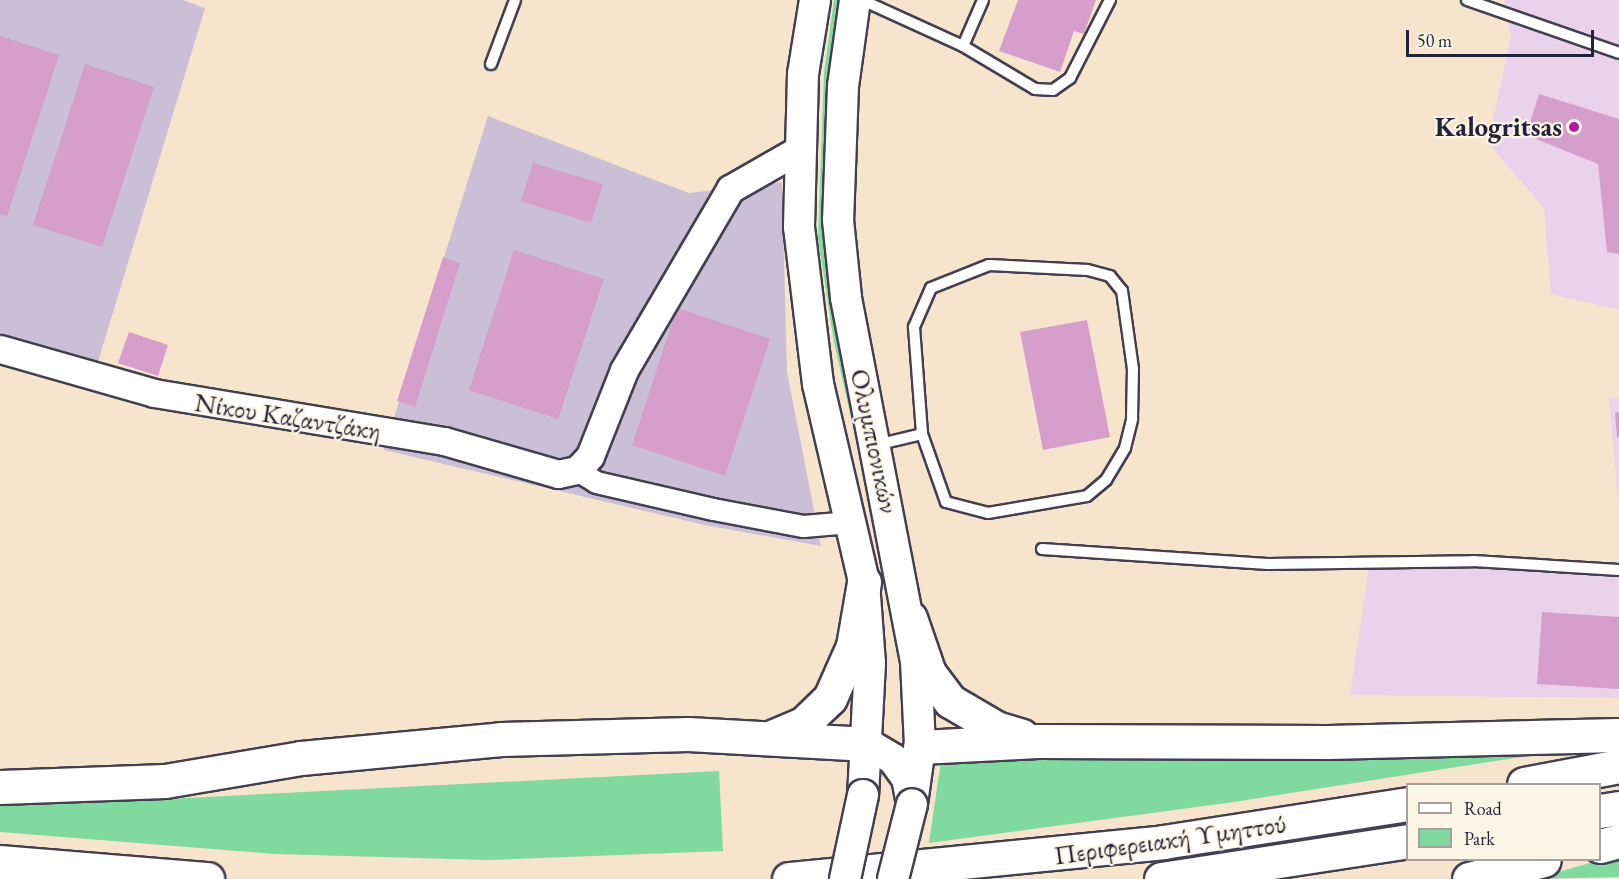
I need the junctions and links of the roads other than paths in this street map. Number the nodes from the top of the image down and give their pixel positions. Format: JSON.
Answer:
{"nodes":[{"id":1,"x":515,"y":0,"type":"edge"},
{"id":2,"x":814,"y":0,"type":"edge"},
{"id":3,"x":855,"y":0,"type":"edge"},
{"id":4,"x":862,"y":0,"type":"edge"},
{"id":5,"x":982,"y":0,"type":"edge"},
{"id":6,"x":1110,"y":0,"type":"edge"},
{"id":7,"x":1467,"y":0,"type":"edge"},
{"id":8,"x":963,"y":46,"type":"junction"},
{"id":9,"x":1619,"y":53,"type":"edge"},
{"id":10,"x":491,"y":63,"type":"dead end"},
{"id":11,"x":798,"y":150,"type":"junction"},
{"id":12,"x":0,"y":349,"type":"edge"},
{"id":13,"x":922,"y":434,"type":"junction"},
{"id":14,"x":875,"y":445,"type":"junction"},
{"id":15,"x":577,"y":470,"type":"junction"},
{"id":16,"x":850,"y":522,"type":"junction"},
{"id":17,"x":1042,"y":549,"type":"dead end"},
{"id":18,"x":1619,"y":570,"type":"edge"},
{"id":19,"x":864,"y":582,"type":"junction"},
{"id":20,"x":910,"y":618,"type":"junction"},
{"id":21,"x":1619,"y":735,"type":"edge"},
{"id":22,"x":772,"y":737,"type":"junction"},
{"id":23,"x":1038,"y":741,"type":"junction"},
{"id":24,"x":894,"y":750,"type":"junction"},
{"id":25,"x":1619,"y":766,"type":"edge"},
{"id":26,"x":1529,"y":783,"type":"edge"},
{"id":27,"x":0,"y":787,"type":"edge"},
{"id":28,"x":1406,"y":804,"type":"edge"},
{"id":29,"x":1619,"y":808,"type":"edge"},
{"id":30,"x":1601,"y":811,"type":"edge"},
{"id":31,"x":1406,"y":841,"type":"edge"},
{"id":32,"x":1619,"y":841,"type":"edge"},
{"id":33,"x":1601,"y":846,"type":"edge"},
{"id":34,"x":1540,"y":861,"type":"edge"},
{"id":35,"x":0,"y":862,"type":"edge"},
{"id":36,"x":207,"y":879,"type":"edge"},
{"id":37,"x":789,"y":879,"type":"edge"},
{"id":38,"x":845,"y":879,"type":"edge"},
{"id":39,"x":892,"y":879,"type":"edge"},
{"id":40,"x":1161,"y":879,"type":"edge"},
{"id":41,"x":1469,"y":879,"type":"edge"}],
"edges":[{"from":1,"to":10,"type":"lane"},
{"from":2,"to":11,"type":"main road","name":"Ολυμπιονικών"},
{"from":3,"to":14,"type":"main road","name":"Ολυμπιονικών"},
{"from":4,"to":8,"type":"lane"},
{"from":5,"to":8,"type":"lane"},
{"from":6,"to":8,"type":"lane"},
{"from":7,"to":9,"type":"lane"},
{"from":11,"to":15,"type":"street"},
{"from":11,"to":16,"type":"main road","name":"Ολυμπιονικών"},
{"from":12,"to":15,"type":"street","name":"Νίκου Καζαντζάκη"},
{"from":13,"to":13,"type":"lane"},
{"from":13,"to":14,"type":"lane"},
{"from":14,"to":20,"type":"main road","name":"Ολυμπιονικών"},
{"from":15,"to":16,"type":"street"},
{"from":16,"to":19,"type":"main road","name":"Ολυμπιονικών"},
{"from":17,"to":18,"type":"lane"},
{"from":19,"to":22,"type":"highway"},
{"from":19,"to":24,"type":"main road","name":"Ολυμπιονικών"},
{"from":20,"to":23,"type":"highway"},
{"from":20,"to":24,"type":"main road","name":"Ολυμπιονικών"},
{"from":21,"to":23,"type":"highway"},
{"from":22,"to":24,"type":"highway"},
{"from":22,"to":27,"type":"highway"},
{"from":23,"to":24,"type":"highway"},
{"from":24,"to":38,"type":"main road","name":"Ολυμπιονικών","bridge":true},
{"from":24,"to":39,"type":"main road","bridge":true},
{"from":25,"to":26,"type":"highway"},
{"from":28,"to":37,"type":"highway","name":"Περιφερειακή Υμηττού"},
{"from":29,"to":30,"type":"highway"},
{"from":31,"to":40,"type":"highway","name":"Περιφερειακή Υμηττού"},
{"from":32,"to":33,"type":"highway"},
{"from":34,"to":41,"type":"highway"},
{"from":35,"to":36,"type":"highway"}]}
